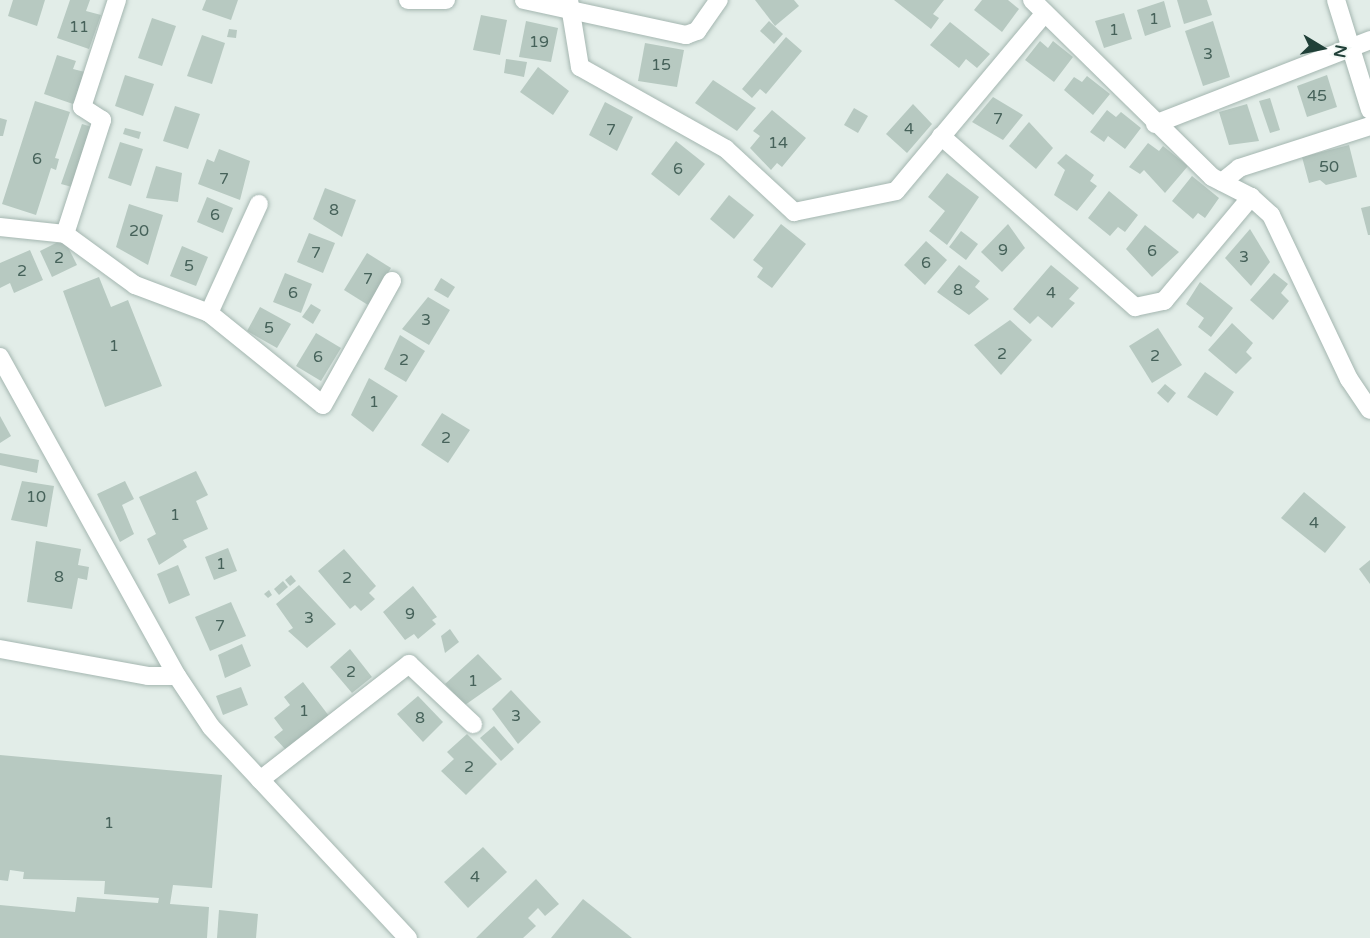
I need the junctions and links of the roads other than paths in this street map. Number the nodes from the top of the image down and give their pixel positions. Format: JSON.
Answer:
{"nodes":[{"id":1,"x":117,"y":0,"type":"edge"},
{"id":2,"x":408,"y":0,"type":"edge"},
{"id":3,"x":446,"y":0,"type":"edge"},
{"id":4,"x":524,"y":0,"type":"edge"},
{"id":5,"x":719,"y":0,"type":"edge"},
{"id":6,"x":1336,"y":0,"type":"edge"},
{"id":7,"x":571,"y":6,"type":"edge"},
{"id":8,"x":1038,"y":6,"type":"edge"},
{"id":9,"x":1370,"y":40,"type":"edge"},
{"id":10,"x":1349,"y":48,"type":"junction"},
{"id":11,"x":1370,"y":110,"type":"edge"},
{"id":12,"x":1155,"y":124,"type":"junction"},
{"id":13,"x":1370,"y":126,"type":"edge"},
{"id":14,"x":941,"y":136,"type":"junction"},
{"id":15,"x":1222,"y":182,"type":"junction"},
{"id":16,"x":1251,"y":197,"type":"junction"},
{"id":17,"x":259,"y":204,"type":"dead end"},
{"id":18,"x":0,"y":227,"type":"edge"},
{"id":19,"x":65,"y":234,"type":"junction"},
{"id":20,"x":392,"y":282,"type":"dead end"},
{"id":21,"x":209,"y":313,"type":"junction"},
{"id":22,"x":0,"y":357,"type":"edge"},
{"id":23,"x":5,"y":379,"type":"edge"},
{"id":24,"x":1370,"y":410,"type":"edge"},
{"id":25,"x":0,"y":649,"type":"edge"},
{"id":26,"x":177,"y":676,"type":"junction"},
{"id":27,"x":473,"y":724,"type":"dead end"},
{"id":28,"x":260,"y":780,"type":"junction"},
{"id":29,"x":408,"y":938,"type":"edge"}],
"edges":[{"from":1,"to":19,"type":"street"},
{"from":2,"to":3,"type":"street"},
{"from":4,"to":7,"type":"street"},
{"from":5,"to":7,"type":"street"},
{"from":6,"to":10,"type":"street"},
{"from":7,"to":14,"type":"street"},
{"from":8,"to":12,"type":"street"},
{"from":8,"to":14,"type":"street"},
{"from":9,"to":10,"type":"street"},
{"from":10,"to":11,"type":"street"},
{"from":10,"to":12,"type":"street"},
{"from":12,"to":15,"type":"street"},
{"from":13,"to":15,"type":"street"},
{"from":14,"to":16,"type":"street"},
{"from":15,"to":16,"type":"street"},
{"from":16,"to":24,"type":"street"},
{"from":17,"to":21,"type":"street"},
{"from":18,"to":19,"type":"street"},
{"from":19,"to":21,"type":"street"},
{"from":20,"to":21,"type":"street"},
{"from":22,"to":23,"type":"street"},
{"from":23,"to":26,"type":"street"},
{"from":25,"to":26,"type":"street"},
{"from":26,"to":28,"type":"street"},
{"from":27,"to":28,"type":"street"},
{"from":28,"to":29,"type":"street"}]}
